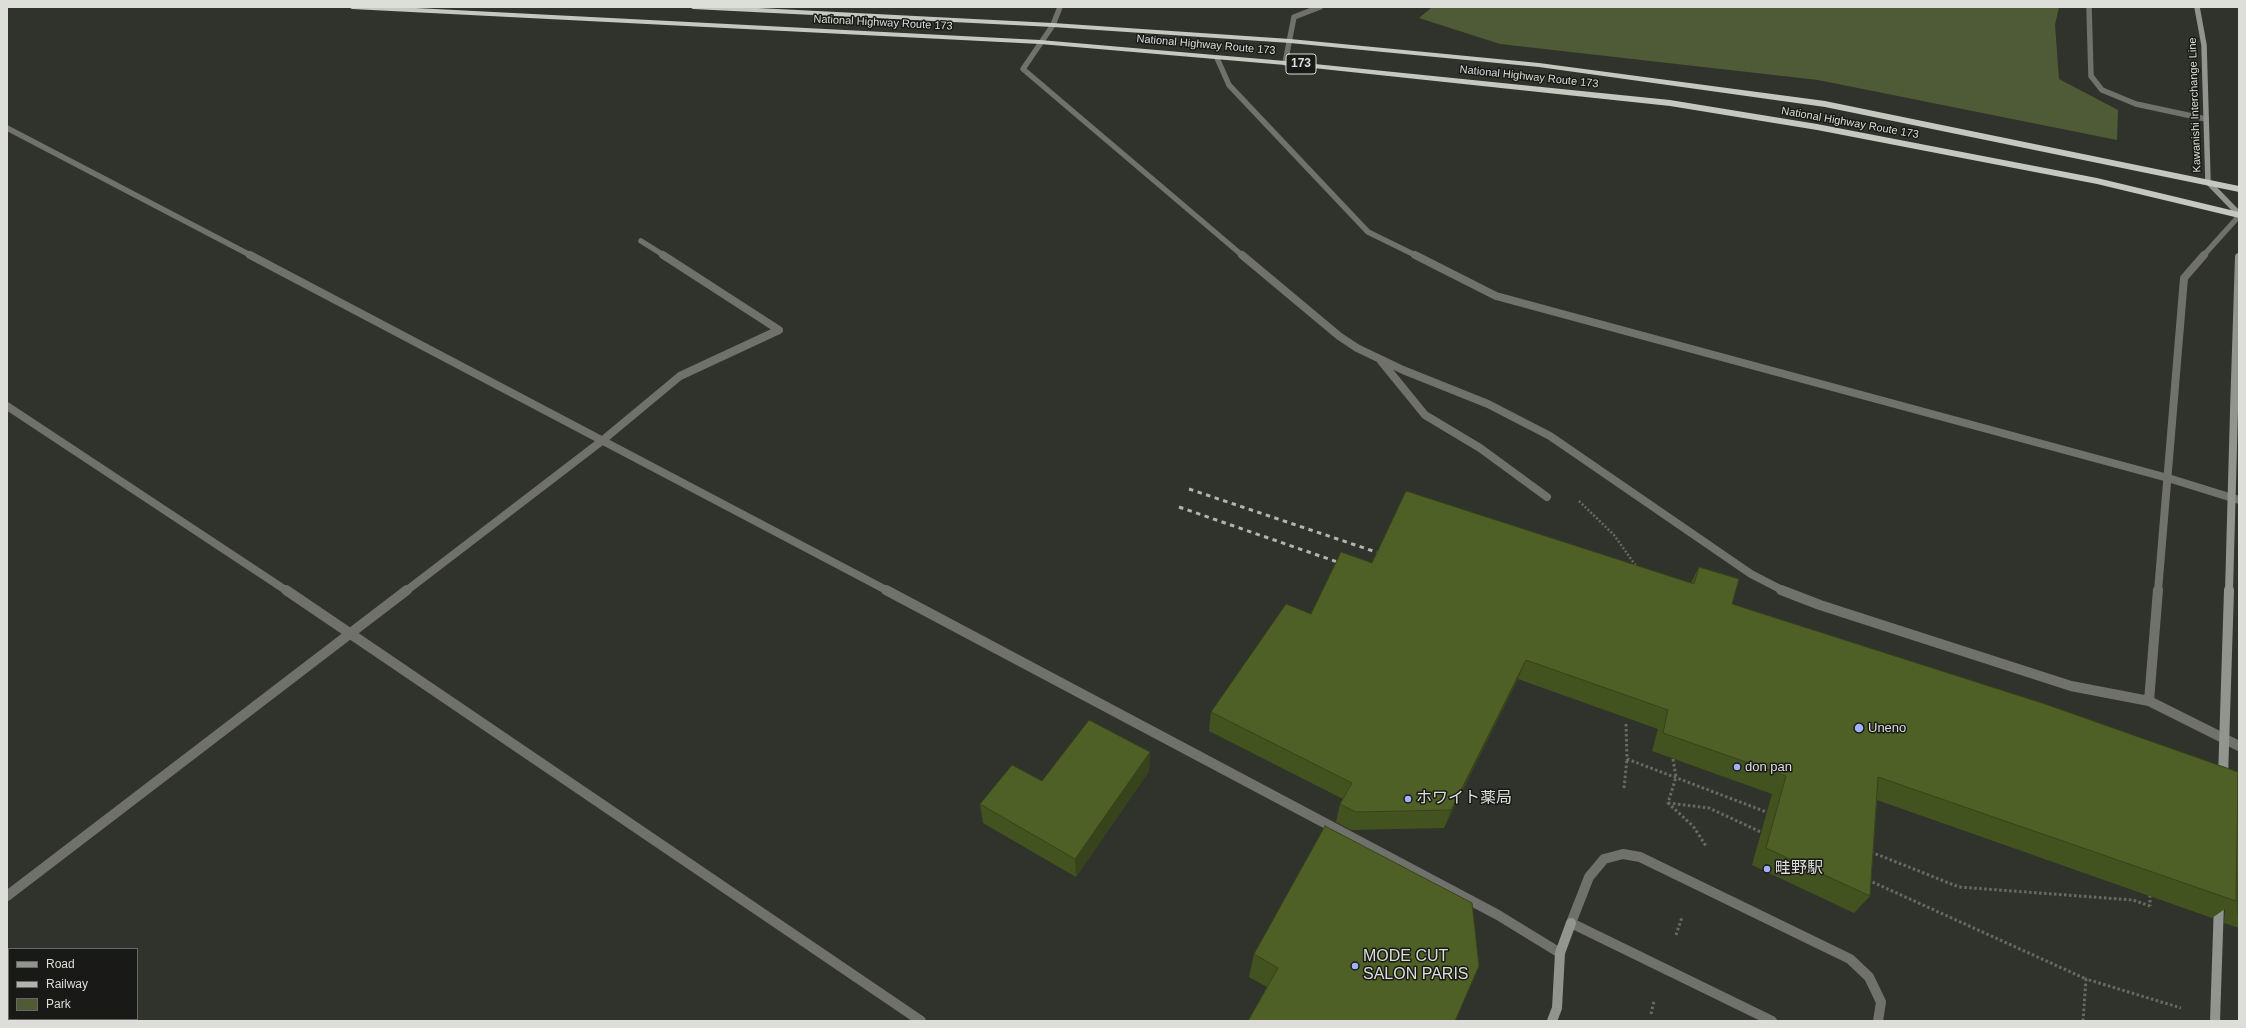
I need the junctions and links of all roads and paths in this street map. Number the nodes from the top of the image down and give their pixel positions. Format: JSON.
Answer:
{"nodes":[{"id":1,"x":352,"y":7,"type":"edge"},
{"id":2,"x":693,"y":7,"type":"edge"},
{"id":3,"x":1060,"y":7,"type":"edge"},
{"id":4,"x":1320,"y":7,"type":"edge"},
{"id":5,"x":2089,"y":7,"type":"edge"},
{"id":6,"x":2197,"y":7,"type":"edge"},
{"id":7,"x":1053,"y":25,"type":"junction"},
{"id":8,"x":1290,"y":41,"type":"junction"},
{"id":9,"x":1040,"y":42,"type":"junction"},
{"id":10,"x":1217,"y":58,"type":"junction"},
{"id":11,"x":1285,"y":63,"type":"junction"},
{"id":12,"x":2206,"y":119,"type":"junction"},
{"id":13,"x":7,"y":128,"type":"edge"},
{"id":14,"x":2208,"y":182,"type":"junction"},
{"id":15,"x":2239,"y":189,"type":"edge"},
{"id":16,"x":2239,"y":215,"type":"edge"},
{"id":17,"x":642,"y":241,"type":"dead end"},
{"id":18,"x":2239,"y":257,"type":"edge"},
{"id":19,"x":1379,"y":359,"type":"junction"},
{"id":20,"x":7,"y":406,"type":"edge"},
{"id":21,"x":603,"y":440,"type":"junction"},
{"id":22,"x":2168,"y":478,"type":"junction"},
{"id":23,"x":1547,"y":497,"type":"dead end"},
{"id":24,"x":2239,"y":500,"type":"edge"},
{"id":25,"x":351,"y":633,"type":"junction"},
{"id":26,"x":2149,"y":701,"type":"junction"},
{"id":27,"x":1626,"y":724,"type":"dead end"},
{"id":28,"x":2239,"y":746,"type":"edge"},
{"id":29,"x":1673,"y":758,"type":"edge"},
{"id":30,"x":1627,"y":760,"type":"junction"},
{"id":31,"x":1676,"y":777,"type":"junction"},
{"id":32,"x":1624,"y":788,"type":"dead end"},
{"id":33,"x":2222,"y":791,"type":"edge"},
{"id":34,"x":1668,"y":803,"type":"junction"},
{"id":35,"x":1773,"y":815,"type":"dead end"},
{"id":36,"x":1767,"y":834,"type":"dead end"},
{"id":37,"x":1706,"y":846,"type":"dead end"},
{"id":38,"x":1870,"y":852,"type":"edge"},
{"id":39,"x":1861,"y":877,"type":"edge"},
{"id":40,"x":2151,"y":891,"type":"edge"},
{"id":41,"x":2219,"y":894,"type":"edge"},
{"id":42,"x":7,"y":896,"type":"edge"},
{"id":43,"x":1684,"y":912,"type":"dead end"},
{"id":44,"x":1571,"y":923,"type":"junction"},
{"id":45,"x":1673,"y":943,"type":"dead end"},
{"id":46,"x":1560,"y":953,"type":"junction"},
{"id":47,"x":2086,"y":979,"type":"junction"},
{"id":48,"x":2190,"y":1011,"type":"dead end"},
{"id":49,"x":921,"y":1021,"type":"edge"},
{"id":50,"x":1552,"y":1021,"type":"edge"},
{"id":51,"x":1772,"y":1021,"type":"edge"},
{"id":52,"x":1878,"y":1021,"type":"edge"},
{"id":53,"x":2082,"y":1021,"type":"edge"},
{"id":54,"x":2215,"y":1021,"type":"edge"}],
"edges":[{"from":1,"to":9,"type":"highway","name":"National Highway Route 173","number":"173"},
{"from":2,"to":7,"type":"highway","name":"National Highway Route 173","number":"173"},
{"from":3,"to":7,"type":"street"},
{"from":4,"to":8,"type":"street"},
{"from":5,"to":12,"type":"street"},
{"from":6,"to":12,"type":"street","name":"Kawanishi Interchange Line"},
{"from":7,"to":8,"type":"highway","name":"National Highway Route 173","number":"173"},
{"from":7,"to":9,"type":"street"},
{"from":8,"to":11,"type":"street"},
{"from":8,"to":14,"type":"highway","name":"National Highway Route 173","number":"173"},
{"from":9,"to":10,"type":"highway","name":"National Highway Route 173","number":"173"},
{"from":9,"to":19,"type":"street"},
{"from":10,"to":11,"type":"highway","name":"National Highway Route 173","number":"173"},
{"from":10,"to":22,"type":"street"},
{"from":11,"to":16,"type":"highway","name":"National Highway Route 173","number":"173"},
{"from":12,"to":14,"type":"street","name":"Kawanishi Interchange Line"},
{"from":13,"to":21,"type":"street"},
{"from":14,"to":15,"type":"highway","name":"National Highway Route 173","number":"173"},
{"from":14,"to":16,"type":"street","name":"Kawanishi Interchange Line"},
{"from":16,"to":22,"type":"street"},
{"from":17,"to":21,"type":"street"},
{"from":18,"to":33,"type":"street","bridge":true},
{"from":19,"to":23,"type":"street"},
{"from":19,"to":26,"type":"street"},
{"from":20,"to":25,"type":"street"},
{"from":21,"to":25,"type":"street"},
{"from":21,"to":46,"type":"street"},
{"from":22,"to":24,"type":"street"},
{"from":22,"to":26,"type":"street"},
{"from":25,"to":42,"type":"street"},
{"from":25,"to":49,"type":"street"},
{"from":26,"to":28,"type":"street"},
{"from":27,"to":30,"type":"path"},
{"from":29,"to":31,"type":"path"},
{"from":30,"to":31,"type":"path"},
{"from":30,"to":32,"type":"path"},
{"from":31,"to":34,"type":"path"},
{"from":31,"to":35,"type":"path"},
{"from":34,"to":36,"type":"path"},
{"from":34,"to":37,"type":"path"},
{"from":38,"to":40,"type":"path","bridge":true},
{"from":39,"to":47,"type":"path"},
{"from":41,"to":54,"type":"street","bridge":true},
{"from":43,"to":45,"type":"path"},
{"from":44,"to":46,"type":"street"},
{"from":44,"to":51,"type":"street"},
{"from":44,"to":52,"type":"street"},
{"from":46,"to":50,"type":"street"},
{"from":47,"to":48,"type":"path"},
{"from":47,"to":53,"type":"path"}]}
